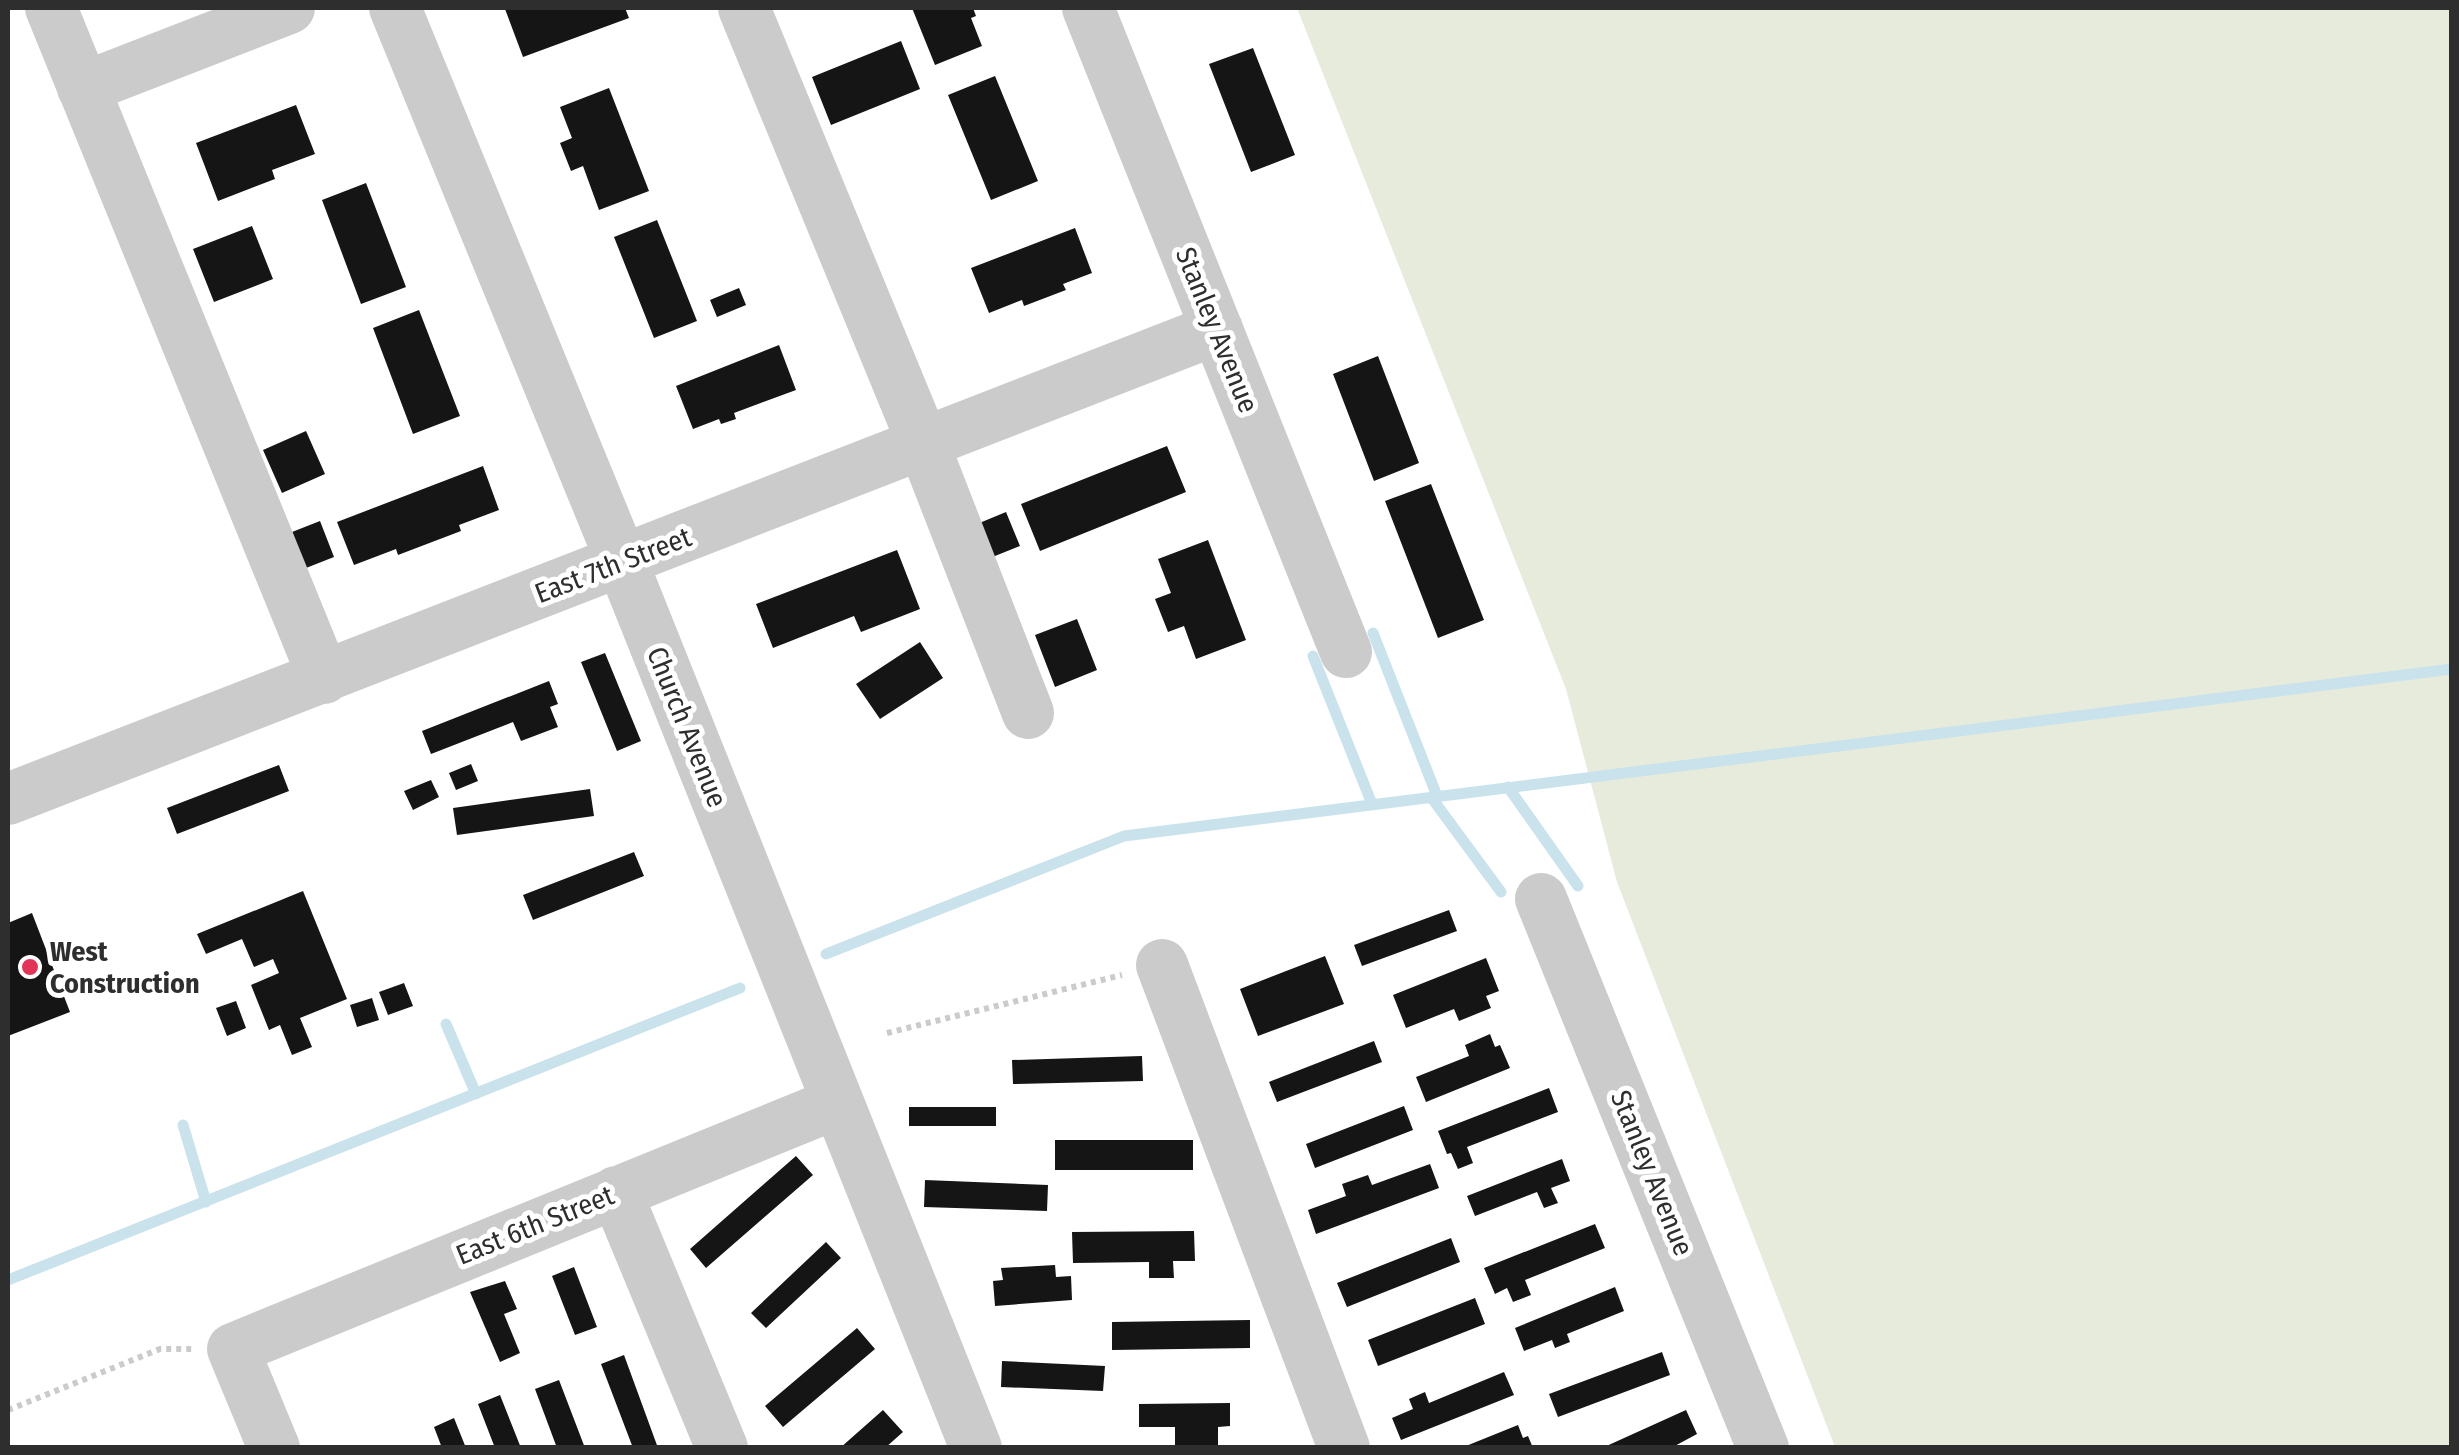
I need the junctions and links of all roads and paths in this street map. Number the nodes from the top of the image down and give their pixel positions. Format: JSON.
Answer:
{"nodes":[{"id":1,"x":51,"y":8,"type":"edge"},
{"id":2,"x":289,"y":8,"type":"edge"},
{"id":3,"x":395,"y":8,"type":"edge"},
{"id":4,"x":744,"y":8,"type":"edge"},
{"id":5,"x":1088,"y":8,"type":"edge"},
{"id":6,"x":84,"y":88,"type":"junction"},
{"id":7,"x":1217,"y":328,"type":"junction"},
{"id":8,"x":923,"y":444,"type":"junction"},
{"id":9,"x":622,"y":562,"type":"junction"},
{"id":10,"x":1346,"y":652,"type":"dead end"},
{"id":11,"x":324,"y":678,"type":"junction"},
{"id":12,"x":1028,"y":713,"type":"dead end"},
{"id":13,"x":8,"y":799,"type":"edge"},
{"id":14,"x":1541,"y":900,"type":"dead end"},
{"id":15,"x":1162,"y":964,"type":"joint"},
{"id":16,"x":887,"y":1033,"type":"dead end"},
{"id":17,"x":837,"y":1102,"type":"junction"},
{"id":18,"x":616,"y":1192,"type":"junction"},
{"id":19,"x":233,"y":1349,"type":"junction"},
{"id":20,"x":8,"y":1410,"type":"edge"},
{"id":21,"x":274,"y":1448,"type":"edge"},
{"id":22,"x":722,"y":1448,"type":"edge"},
{"id":23,"x":976,"y":1448,"type":"edge"},
{"id":24,"x":1344,"y":1448,"type":"edge"},
{"id":25,"x":1763,"y":1448,"type":"edge"}],
"edges":[{"from":1,"to":6,"type":"street"},
{"from":2,"to":6,"type":"street"},
{"from":3,"to":9,"type":"street","name":"Church Avenue"},
{"from":4,"to":8,"type":"street"},
{"from":5,"to":7,"type":"street","name":"Stanley Avenue"},
{"from":6,"to":11,"type":"street"},
{"from":7,"to":8,"type":"street","name":"East 7th Street"},
{"from":7,"to":10,"type":"street","name":"Stanley Avenue"},
{"from":8,"to":9,"type":"street","name":"East 7th Street"},
{"from":8,"to":12,"type":"street"},
{"from":9,"to":11,"type":"street","name":"East 7th Street"},
{"from":9,"to":17,"type":"street","name":"Church Avenue"},
{"from":11,"to":13,"type":"street","name":"East 7th Street"},
{"from":14,"to":25,"type":"street","name":"Stanley Avenue"},
{"from":15,"to":16,"type":"path"},
{"from":15,"to":24,"type":"street"},
{"from":17,"to":18,"type":"street","name":"East 6th Street"},
{"from":17,"to":23,"type":"street","name":"Church Avenue"},
{"from":18,"to":19,"type":"street","name":"East 6th Street"},
{"from":18,"to":22,"type":"street"},
{"from":19,"to":20,"type":"path"},
{"from":19,"to":21,"type":"street"}]}
